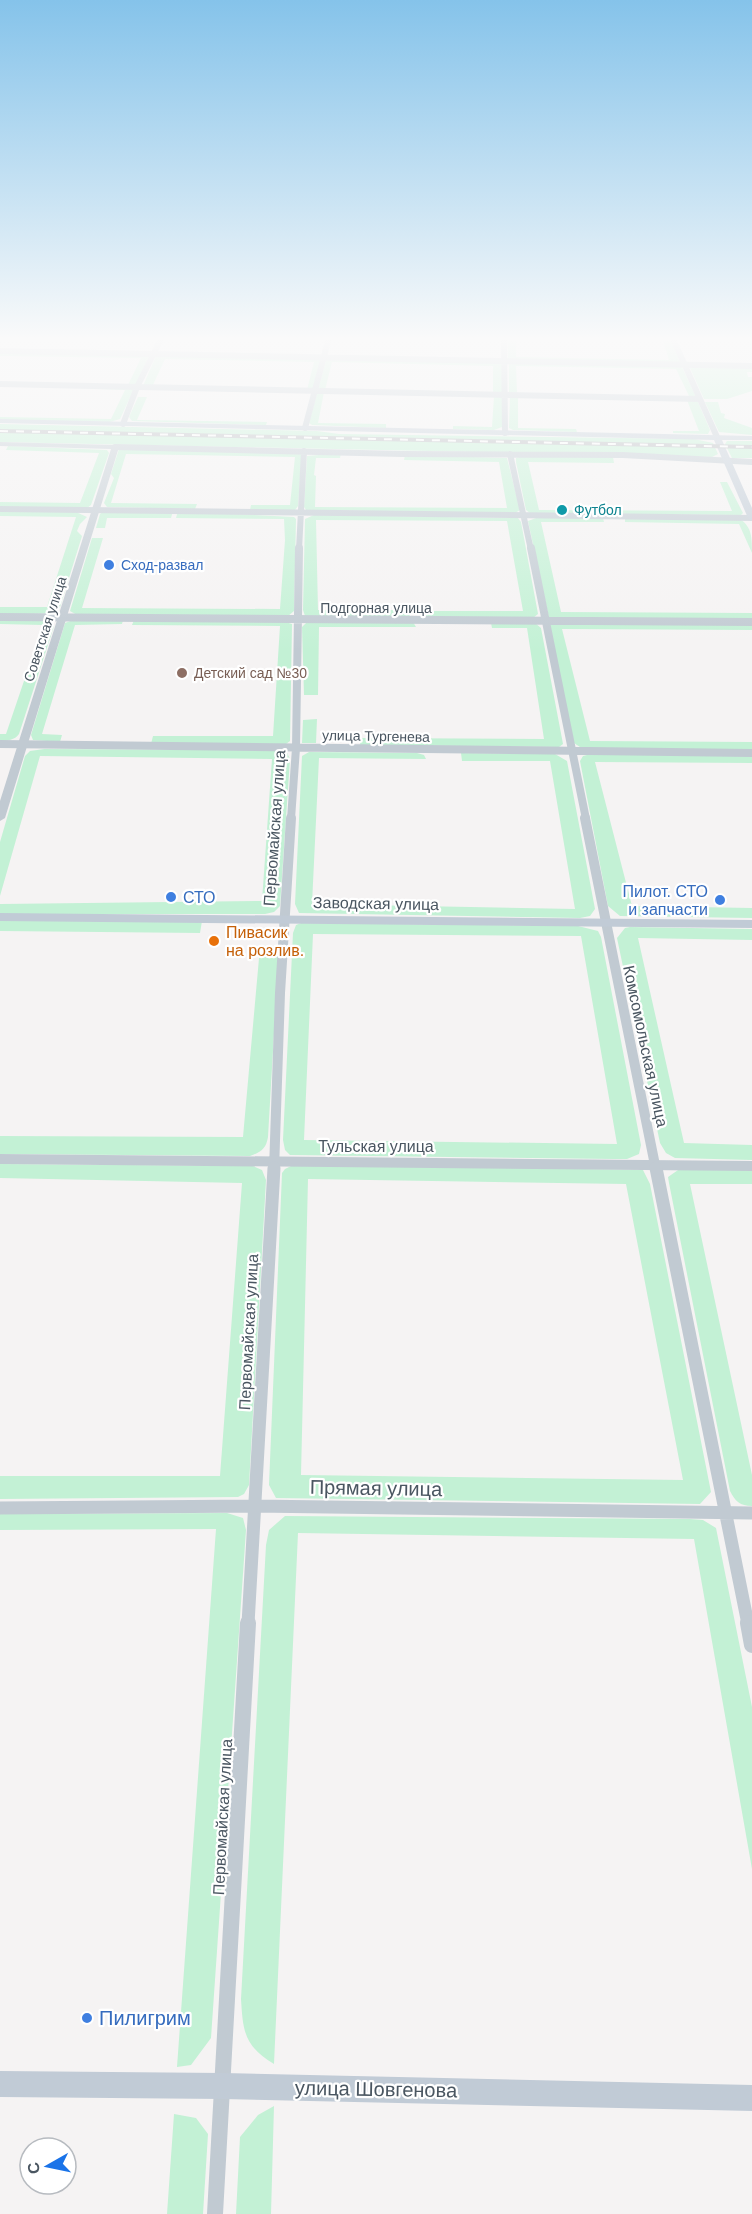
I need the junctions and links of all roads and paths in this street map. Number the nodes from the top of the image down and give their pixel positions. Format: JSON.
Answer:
{"nodes":[{"id":1,"x":12,"y":444,"type":"edge"},
{"id":2,"x":720,"y":444,"type":"edge"},
{"id":3,"x":116,"y":447,"type":"junction"},
{"id":4,"x":304,"y":451,"type":"junction"},
{"id":5,"x":510,"y":454,"type":"junction"},
{"id":6,"x":727,"y":462,"type":"junction"},
{"id":7,"x":752,"y":462,"type":"edge"},
{"id":8,"x":0,"y":509,"type":"edge"},
{"id":9,"x":96,"y":510,"type":"junction"},
{"id":10,"x":300,"y":513,"type":"junction"},
{"id":11,"x":524,"y":515,"type":"junction"},
{"id":12,"x":752,"y":518,"type":"edge"},
{"id":13,"x":0,"y":617,"type":"edge"},
{"id":14,"x":62,"y":617,"type":"junction"},
{"id":15,"x":298,"y":620,"type":"junction"},
{"id":16,"x":545,"y":621,"type":"junction"},
{"id":17,"x":752,"y":622,"type":"edge"},
{"id":18,"x":0,"y":744,"type":"edge"},
{"id":19,"x":23,"y":744,"type":"junction"},
{"id":20,"x":296,"y":748,"type":"junction"},
{"id":21,"x":571,"y":751,"type":"junction"},
{"id":22,"x":752,"y":753,"type":"edge"},
{"id":23,"x":0,"y":818,"type":"edge"},
{"id":24,"x":0,"y":917,"type":"edge"},
{"id":25,"x":285,"y":918,"type":"junction"},
{"id":26,"x":605,"y":922,"type":"junction"},
{"id":27,"x":752,"y":924,"type":"edge"},
{"id":28,"x":0,"y":1159,"type":"edge"},
{"id":29,"x":274,"y":1162,"type":"junction"},
{"id":30,"x":655,"y":1164,"type":"junction"},
{"id":31,"x":752,"y":1166,"type":"edge"},
{"id":32,"x":255,"y":1506,"type":"junction"},
{"id":33,"x":0,"y":1508,"type":"edge"},
{"id":34,"x":725,"y":1512,"type":"junction"},
{"id":35,"x":752,"y":1513,"type":"edge"},
{"id":36,"x":752,"y":1645,"type":"edge"},
{"id":37,"x":0,"y":2084,"type":"edge"},
{"id":38,"x":223,"y":2086,"type":"junction"},
{"id":39,"x":752,"y":2098,"type":"edge"},
{"id":40,"x":215,"y":2214,"type":"edge"}],
"edges":[{"from":1,"to":3,"type":"street"},
{"from":2,"to":6,"type":"main road"},
{"from":3,"to":4,"type":"street"},
{"from":3,"to":9,"type":"street","name":"Советская улица"},
{"from":4,"to":5,"type":"street"},
{"from":4,"to":10,"type":"street","name":"Первомайская улица"},
{"from":5,"to":6,"type":"street"},
{"from":5,"to":11,"type":"street","name":"Комсомольская улица"},
{"from":6,"to":7,"type":"street"},
{"from":6,"to":12,"type":"main road"},
{"from":8,"to":9,"type":"street"},
{"from":9,"to":10,"type":"street"},
{"from":9,"to":14,"type":"street","name":"Советская улица"},
{"from":10,"to":11,"type":"street"},
{"from":10,"to":15,"type":"street","name":"Первомайская улица"},
{"from":11,"to":12,"type":"street"},
{"from":11,"to":16,"type":"street","name":"Комсомольская улица"},
{"from":13,"to":14,"type":"street","name":"Подгорная улица"},
{"from":14,"to":15,"type":"street","name":"Подгорная улица"},
{"from":14,"to":19,"type":"street","name":"Советская улица"},
{"from":15,"to":16,"type":"street","name":"Подгорная улица"},
{"from":15,"to":20,"type":"street","name":"Первомайская улица"},
{"from":16,"to":17,"type":"street","name":"Подгорная улица"},
{"from":16,"to":21,"type":"street","name":"Комсомольская улица"},
{"from":18,"to":19,"type":"street","name":"улица Тургенева"},
{"from":19,"to":20,"type":"street","name":"улица Тургенева"},
{"from":19,"to":23,"type":"street","name":"Советская улица"},
{"from":20,"to":21,"type":"street","name":"улица Тургенева"},
{"from":20,"to":25,"type":"street","name":"Первомайская улица"},
{"from":21,"to":22,"type":"street","name":"улица Тургенева"},
{"from":21,"to":26,"type":"street","name":"Комсомольская улица"},
{"from":24,"to":25,"type":"main road","name":"Заводская улица"},
{"from":25,"to":26,"type":"main road","name":"Заводская улица"},
{"from":25,"to":29,"type":"street","name":"Первомайская улица"},
{"from":26,"to":27,"type":"main road","name":"Заводская улица"},
{"from":26,"to":30,"type":"street","name":"Комсомольская улица"},
{"from":28,"to":29,"type":"street","name":"Тульская улица"},
{"from":29,"to":30,"type":"street","name":"Тульская улица"},
{"from":29,"to":32,"type":"street","name":"Первомайская улица"},
{"from":30,"to":31,"type":"street","name":"Тульская улица"},
{"from":30,"to":34,"type":"street","name":"Комсомольская улица"},
{"from":32,"to":33,"type":"street","name":"Прямая улица"},
{"from":32,"to":34,"type":"street","name":"Прямая улица"},
{"from":32,"to":38,"type":"street","name":"Первомайская улица"},
{"from":34,"to":35,"type":"street","name":"Прямая улица"},
{"from":34,"to":36,"type":"street","name":"Комсомольская улица"},
{"from":37,"to":38,"type":"main road","name":"улица Шовгенова"},
{"from":38,"to":39,"type":"main road","name":"улица Шовгенова"},
{"from":38,"to":40,"type":"street","name":"Первомайская улица"}]}
